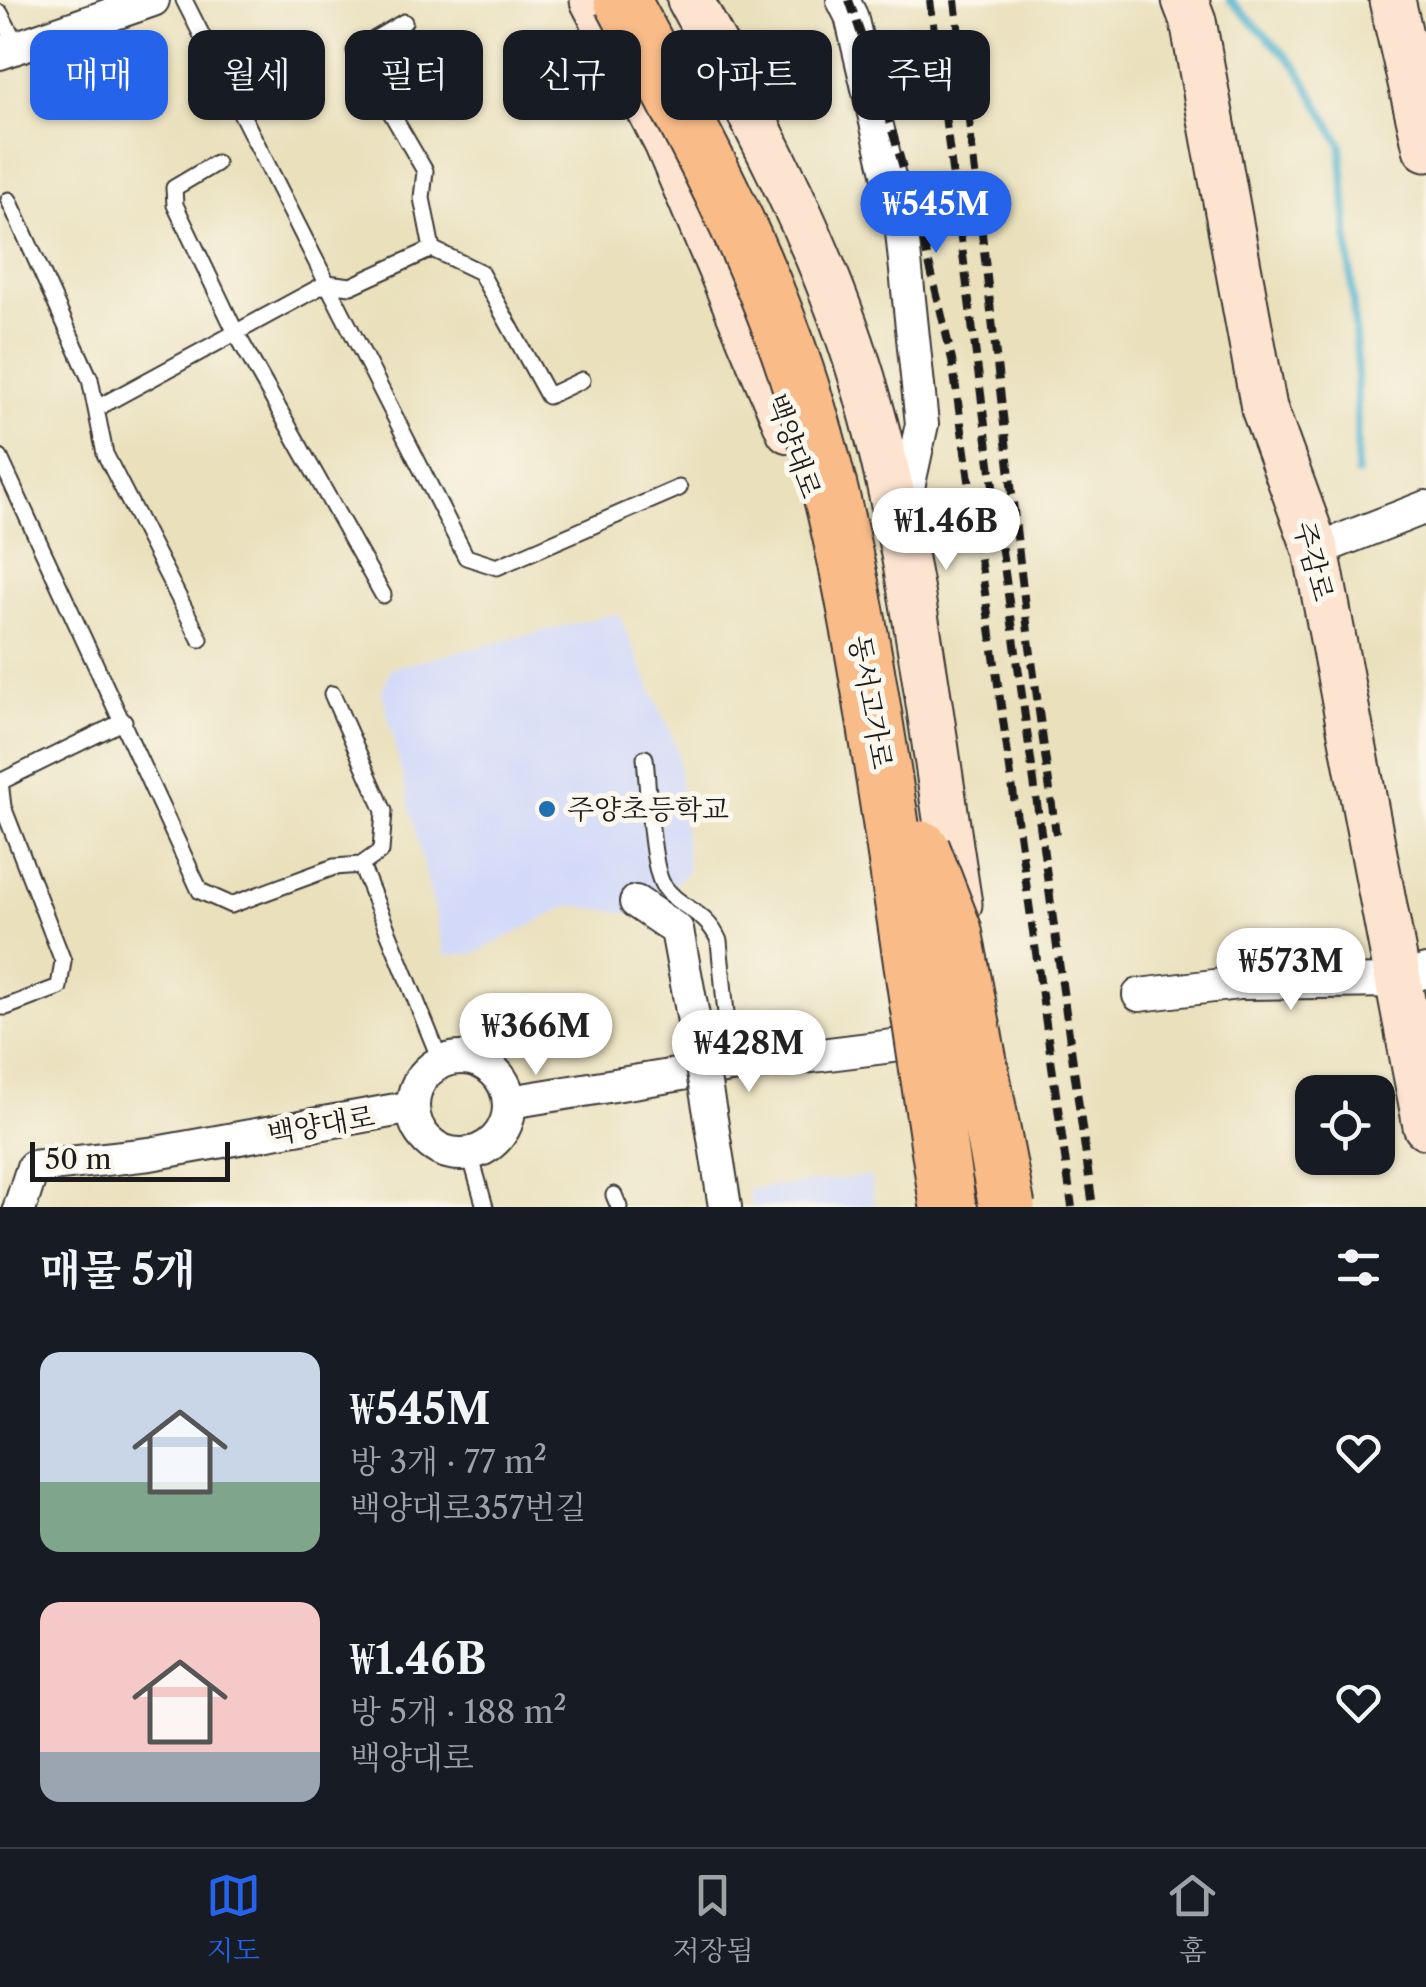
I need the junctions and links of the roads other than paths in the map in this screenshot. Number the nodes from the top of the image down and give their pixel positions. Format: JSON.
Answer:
{"nodes":[{"id":1,"x":154,"y":0,"type":"edge"},
{"id":2,"x":184,"y":0,"type":"edge"},
{"id":3,"x":593,"y":0,"type":"edge"},
{"id":4,"x":622,"y":0,"type":"edge"},
{"id":5,"x":658,"y":0,"type":"edge"},
{"id":6,"x":690,"y":0,"type":"edge"},
{"id":7,"x":844,"y":0,"type":"edge"},
{"id":8,"x":1185,"y":0,"type":"edge"},
{"id":9,"x":1392,"y":0,"type":"edge"},
{"id":10,"x":0,"y":13,"type":"edge"},
{"id":11,"x":404,"y":22,"type":"dead end"},
{"id":12,"x":9,"y":50,"type":"edge"},
{"id":13,"x":1426,"y":148,"type":"edge"},
{"id":14,"x":216,"y":163,"type":"dead end"},
{"id":15,"x":9,"y":200,"type":"dead end"},
{"id":16,"x":432,"y":248,"type":"junction"},
{"id":17,"x":327,"y":283,"type":"junction"},
{"id":18,"x":236,"y":332,"type":"junction"},
{"id":19,"x":582,"y":380,"type":"dead end"},
{"id":20,"x":97,"y":408,"type":"junction"},
{"id":21,"x":0,"y":458,"type":"edge"},
{"id":22,"x":679,"y":488,"type":"dead end"},
{"id":23,"x":1426,"y":507,"type":"edge"},
{"id":24,"x":900,"y":524,"type":"junction"},
{"id":25,"x":1316,"y":550,"type":"junction"},
{"id":26,"x":383,"y":595,"type":"dead end"},
{"id":27,"x":200,"y":639,"type":"dead end"},
{"id":28,"x":332,"y":694,"type":"dead end"},
{"id":29,"x":124,"y":721,"type":"junction"},
{"id":30,"x":645,"y":758,"type":"dead end"},
{"id":31,"x":0,"y":782,"type":"edge"},
{"id":32,"x":922,"y":849,"type":"junction"},
{"id":33,"x":361,"y":865,"type":"junction"},
{"id":34,"x":636,"y":902,"type":"dead end"},
{"id":35,"x":1412,"y":976,"type":"edge"},
{"id":36,"x":1139,"y":995,"type":"dead end"},
{"id":37,"x":0,"y":1007,"type":"edge"},
{"id":38,"x":980,"y":1034,"type":"junction"},
{"id":39,"x":909,"y":1044,"type":"junction"},
{"id":40,"x":441,"y":1062,"type":"junction"},
{"id":41,"x":731,"y":1066,"type":"junction"},
{"id":42,"x":510,"y":1102,"type":"junction"},
{"id":43,"x":413,"y":1107,"type":"junction"},
{"id":44,"x":1426,"y":1126,"type":"edge"},
{"id":45,"x":470,"y":1154,"type":"junction"},
{"id":46,"x":20,"y":1207,"type":"edge"},
{"id":47,"x":485,"y":1207,"type":"edge"},
{"id":48,"x":724,"y":1207,"type":"edge"},
{"id":49,"x":934,"y":1207,"type":"edge"},
{"id":50,"x":948,"y":1207,"type":"edge"},
{"id":51,"x":981,"y":1207,"type":"edge"},
{"id":52,"x":1007,"y":1207,"type":"edge"}],
"edges":[{"from":1,"to":12,"type":"street"},
{"from":2,"to":17,"type":"lane"},
{"from":3,"to":39,"type":"main road","name":"백양대로"},
{"from":4,"to":50,"type":"highway","name":"동서고가로","bridge":true},
{"from":5,"to":32,"type":"highway","name":"동서고가로"},
{"from":6,"to":24,"type":"main road"},
{"from":7,"to":24,"type":"street"},
{"from":8,"to":25,"type":"main road","name":"주감로"},
{"from":9,"to":13,"type":"main road"},
{"from":10,"to":12,"type":"lane"},
{"from":11,"to":16,"type":"lane"},
{"from":14,"to":18,"type":"lane"},
{"from":15,"to":20,"type":"lane"},
{"from":16,"to":17,"type":"lane"},
{"from":16,"to":19,"type":"lane"},
{"from":17,"to":18,"type":"lane"},
{"from":17,"to":22,"type":"lane"},
{"from":18,"to":20,"type":"lane"},
{"from":18,"to":26,"type":"lane"},
{"from":20,"to":27,"type":"lane"},
{"from":21,"to":29,"type":"lane"},
{"from":23,"to":25,"type":"street"},
{"from":24,"to":38,"type":"main road"},
{"from":25,"to":35,"type":"main road","name":"주감로"},
{"from":28,"to":33,"type":"lane"},
{"from":29,"to":31,"type":"lane"},
{"from":29,"to":33,"type":"lane"},
{"from":30,"to":41,"type":"lane"},
{"from":31,"to":37,"type":"lane"},
{"from":32,"to":51,"type":"highway","name":"동서고가로","bridge":true},
{"from":32,"to":52,"type":"highway","bridge":true},
{"from":33,"to":40,"type":"lane"},
{"from":34,"to":48,"type":"street","bridge":true},
{"from":35,"to":36,"type":"street"},
{"from":35,"to":44,"type":"main road","name":"주감로"},
{"from":38,"to":39,"type":"street"},
{"from":38,"to":52,"type":"main road"},
{"from":39,"to":41,"type":"street"},
{"from":39,"to":49,"type":"main road","name":"백양대로"},
{"from":40,"to":42,"type":"street"},
{"from":40,"to":43,"type":"street"},
{"from":41,"to":42,"type":"street"},
{"from":42,"to":45,"type":"street"},
{"from":43,"to":45,"type":"street"},
{"from":43,"to":46,"type":"street","name":"백양대로"},
{"from":45,"to":47,"type":"lane"}]}
